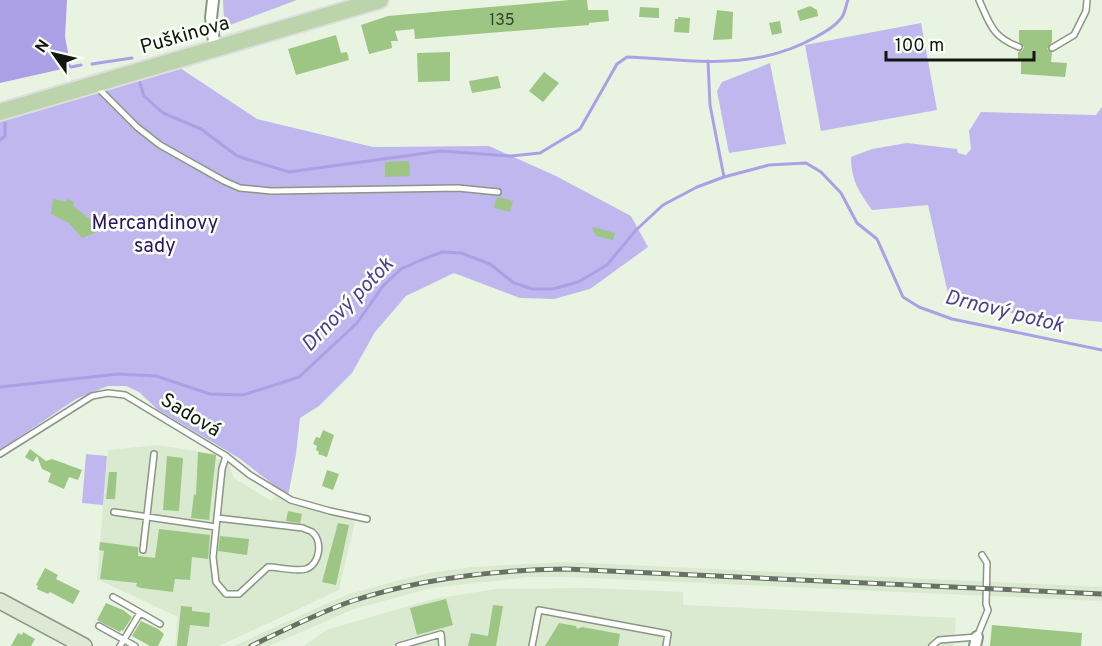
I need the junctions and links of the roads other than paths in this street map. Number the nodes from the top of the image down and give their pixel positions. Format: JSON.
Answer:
{"nodes":[{"id":1,"x":213,"y":0,"type":"edge"},
{"id":2,"x":380,"y":0,"type":"edge"},
{"id":3,"x":979,"y":0,"type":"edge"},
{"id":4,"x":1087,"y":0,"type":"edge"},
{"id":5,"x":1018,"y":47,"type":"dead end"},
{"id":6,"x":1052,"y":48,"type":"dead end"},
{"id":7,"x":216,"y":50,"type":"junction"},
{"id":8,"x":93,"y":84,"type":"junction"},
{"id":9,"x":0,"y":112,"type":"edge"},
{"id":10,"x":498,"y":192,"type":"dead end"},
{"id":11,"x":0,"y":454,"type":"edge"},
{"id":12,"x":154,"y":454,"type":"dead end"},
{"id":13,"x":226,"y":456,"type":"junction"},
{"id":14,"x":114,"y":512,"type":"dead end"},
{"id":15,"x":147,"y":517,"type":"junction"},
{"id":16,"x":217,"y":518,"type":"junction"},
{"id":17,"x":367,"y":519,"type":"dead end"},
{"id":18,"x":216,"y":527,"type":"junction"},
{"id":19,"x":144,"y":550,"type":"dead end"},
{"id":20,"x":982,"y":555,"type":"dead end"},
{"id":21,"x":113,"y":597,"type":"dead end"},
{"id":22,"x":0,"y":601,"type":"edge"},
{"id":23,"x":140,"y":613,"type":"junction"},
{"id":24,"x":160,"y":624,"type":"dead end"},
{"id":25,"x":99,"y":626,"type":"dead end"},
{"id":26,"x":124,"y":640,"type":"junction"},
{"id":27,"x":976,"y":642,"type":"edge"},
{"id":28,"x":84,"y":646,"type":"edge"},
{"id":29,"x":120,"y":646,"type":"edge"},
{"id":30,"x":135,"y":646,"type":"edge"},
{"id":31,"x":399,"y":646,"type":"edge"},
{"id":32,"x":442,"y":646,"type":"edge"},
{"id":33,"x":532,"y":646,"type":"edge"},
{"id":34,"x":666,"y":646,"type":"edge"},
{"id":35,"x":932,"y":646,"type":"edge"}],
"edges":[{"from":1,"to":7,"type":"street"},
{"from":2,"to":7,"type":"main road","name":"Puškinova"},
{"from":3,"to":5,"type":"lane"},
{"from":4,"to":6,"type":"lane"},
{"from":7,"to":8,"type":"main road","name":"Puškinova"},
{"from":8,"to":9,"type":"main road","name":"Puškinova"},
{"from":8,"to":10,"type":"lane"},
{"from":11,"to":13,"type":"lane","name":"Sadová"},
{"from":12,"to":15,"type":"lane"},
{"from":13,"to":16,"type":"lane"},
{"from":13,"to":17,"type":"lane","name":"Sadová"},
{"from":14,"to":15,"type":"lane"},
{"from":15,"to":18,"type":"lane"},
{"from":15,"to":19,"type":"lane"},
{"from":16,"to":18,"type":"lane"},
{"from":16,"to":18,"type":"lane"},
{"from":20,"to":27,"type":"lane"},
{"from":21,"to":23,"type":"lane"},
{"from":22,"to":28,"type":"street"},
{"from":23,"to":24,"type":"lane"},
{"from":23,"to":26,"type":"lane"},
{"from":25,"to":26,"type":"lane"},
{"from":26,"to":29,"type":"lane"},
{"from":26,"to":30,"type":"lane"},
{"from":27,"to":35,"type":"lane"},
{"from":31,"to":32,"type":"lane"},
{"from":33,"to":34,"type":"lane"}]}
